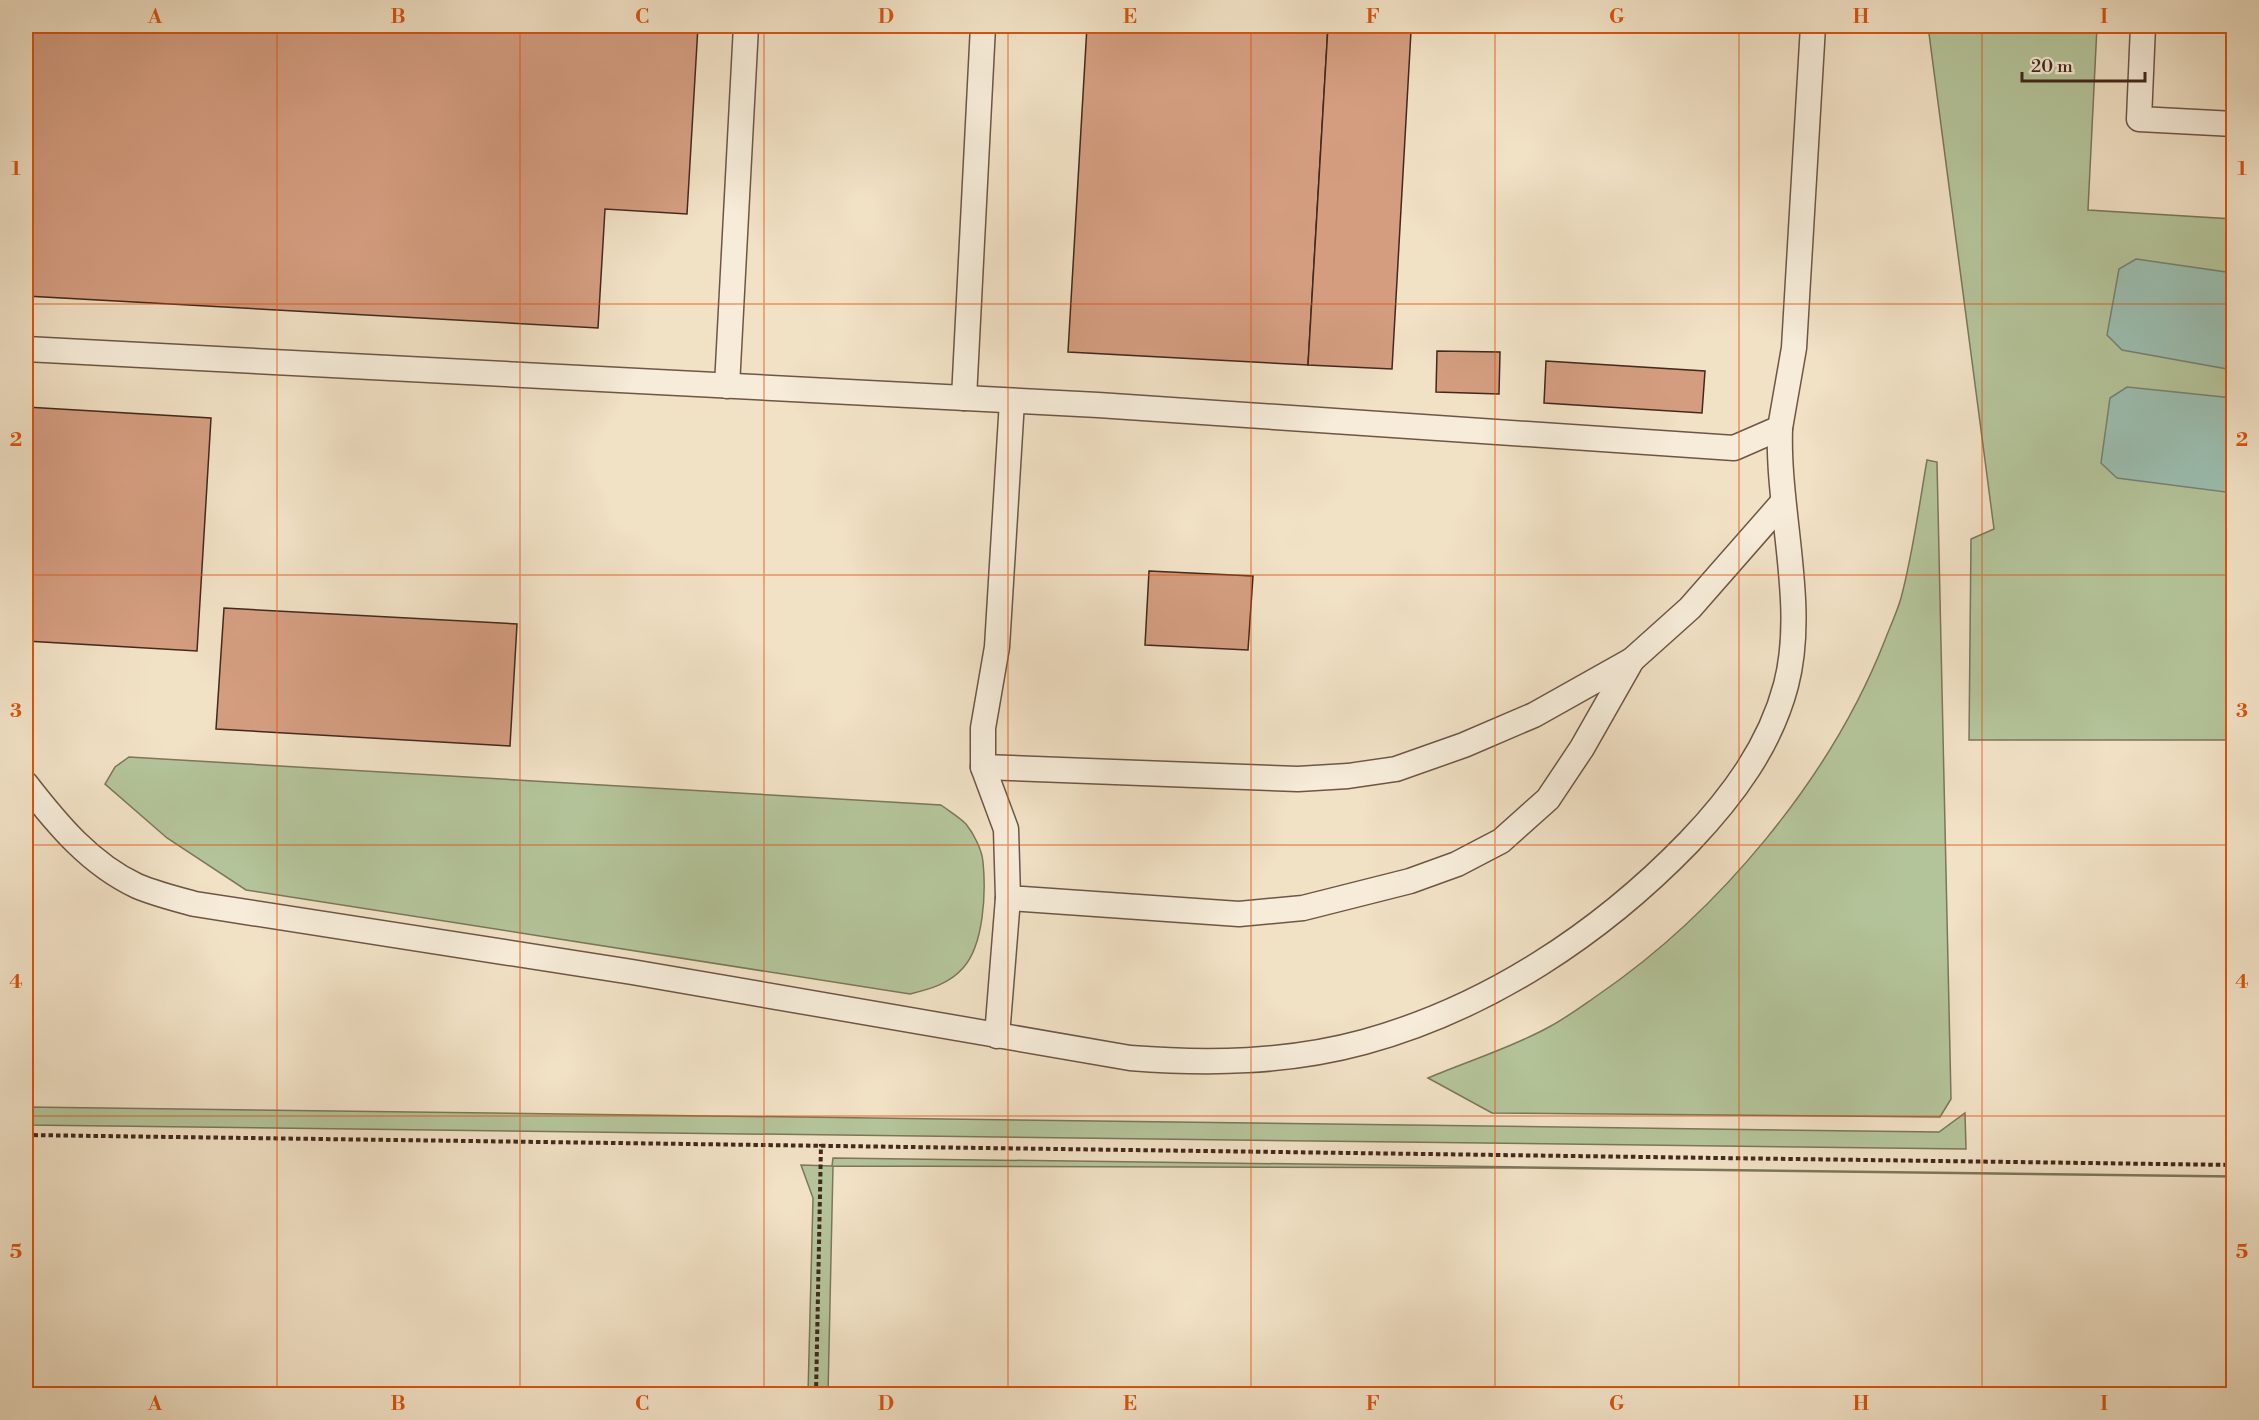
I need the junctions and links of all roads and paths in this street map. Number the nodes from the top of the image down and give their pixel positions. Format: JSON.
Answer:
{"nodes":[{"id":1,"x":746,"y":26,"type":"edge"},
{"id":2,"x":983,"y":26,"type":"edge"},
{"id":3,"x":1813,"y":26,"type":"edge"},
{"id":4,"x":2143,"y":26,"type":"edge"},
{"id":5,"x":2234,"y":124,"type":"edge"},
{"id":6,"x":26,"y":349,"type":"edge"},
{"id":7,"x":727,"y":386,"type":"junction"},
{"id":8,"x":963,"y":398,"type":"junction"},
{"id":9,"x":1012,"y":401,"type":"junction"},
{"id":10,"x":1780,"y":428,"type":"junction"},
{"id":11,"x":1783,"y":502,"type":"junction"},
{"id":12,"x":1632,"y":660,"type":"junction"},
{"id":13,"x":983,"y":767,"type":"junction"},
{"id":14,"x":26,"y":784,"type":"edge"},
{"id":15,"x":1008,"y":898,"type":"junction"},
{"id":16,"x":997,"y":1036,"type":"junction"},
{"id":17,"x":26,"y":1135,"type":"edge"},
{"id":18,"x":821,"y":1144,"type":"junction"},
{"id":19,"x":2234,"y":1165,"type":"edge"},
{"id":20,"x":816,"y":1395,"type":"edge"}],
"edges":[{"from":1,"to":7,"type":"lane"},
{"from":2,"to":8,"type":"lane"},
{"from":3,"to":10,"type":"lane"},
{"from":4,"to":5,"type":"lane"},
{"from":6,"to":7,"type":"lane"},
{"from":7,"to":8,"type":"lane"},
{"from":8,"to":9,"type":"lane"},
{"from":9,"to":10,"type":"lane"},
{"from":9,"to":13,"type":"lane"},
{"from":10,"to":11,"type":"lane"},
{"from":11,"to":12,"type":"lane"},
{"from":11,"to":16,"type":"lane"},
{"from":12,"to":13,"type":"lane"},
{"from":12,"to":15,"type":"lane"},
{"from":13,"to":15,"type":"lane"},
{"from":14,"to":16,"type":"lane"},
{"from":15,"to":16,"type":"lane"},
{"from":17,"to":18,"type":"path"},
{"from":18,"to":19,"type":"path"},
{"from":18,"to":20,"type":"path"}]}
